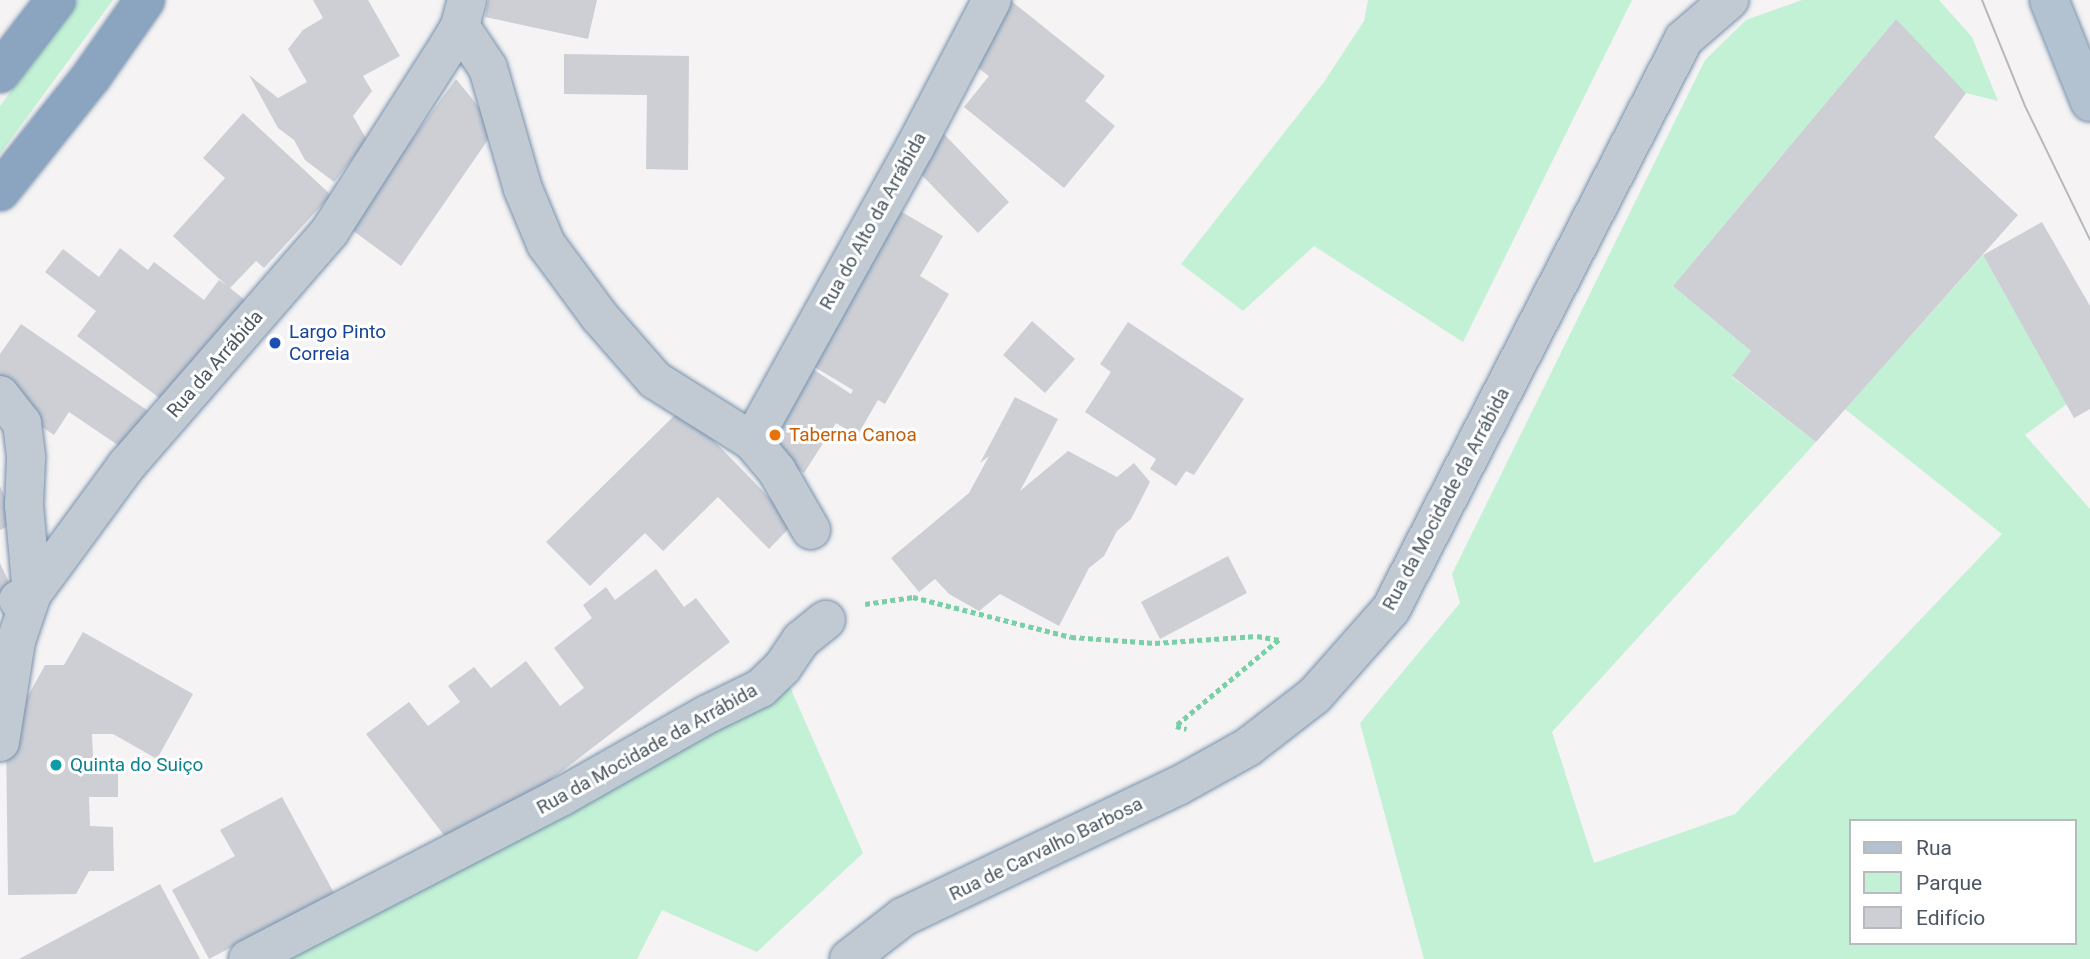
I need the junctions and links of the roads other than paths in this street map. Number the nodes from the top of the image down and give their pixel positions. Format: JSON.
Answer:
{"nodes":[{"id":1,"x":56,"y":0,"type":"edge"},
{"id":2,"x":145,"y":0,"type":"edge"},
{"id":3,"x":992,"y":0,"type":"edge"},
{"id":4,"x":1729,"y":0,"type":"edge"},
{"id":5,"x":2049,"y":0,"type":"edge"},
{"id":6,"x":464,"y":13,"type":"edge"},
{"id":7,"x":0,"y":74,"type":"edge"},
{"id":8,"x":2090,"y":102,"type":"edge"},
{"id":9,"x":0,"y":191,"type":"edge"},
{"id":10,"x":0,"y":395,"type":"edge"},
{"id":11,"x":751,"y":441,"type":"junction"},
{"id":12,"x":811,"y":530,"type":"dead end"},
{"id":13,"x":16,"y":601,"type":"edge"},
{"id":14,"x":826,"y":620,"type":"road end"},
{"id":15,"x":0,"y":742,"type":"edge"},
{"id":16,"x":1248,"y":747,"type":"joint"},
{"id":17,"x":248,"y":959,"type":"edge"},
{"id":18,"x":849,"y":959,"type":"edge"}],
"edges":[{"from":1,"to":7,"type":"highway"},
{"from":2,"to":9,"type":"highway"},
{"from":3,"to":11,"type":"street","name":"Rua do Alto da Arrábida"},
{"from":4,"to":16,"type":"street","name":"Rua da Mocidade da Arrábida"},
{"from":5,"to":8,"type":"main road"},
{"from":6,"to":11,"type":"street"},
{"from":6,"to":13,"type":"street","name":"Rua da Arrábida"},
{"from":10,"to":13,"type":"street"},
{"from":11,"to":12,"type":"street"},
{"from":13,"to":15,"type":"street","name":"Rua da Arrábida"},
{"from":14,"to":17,"type":"street","name":"Rua da Mocidade da Arrábida"},
{"from":16,"to":18,"type":"street","name":"Rua de Carvalho Barbosa"}]}
